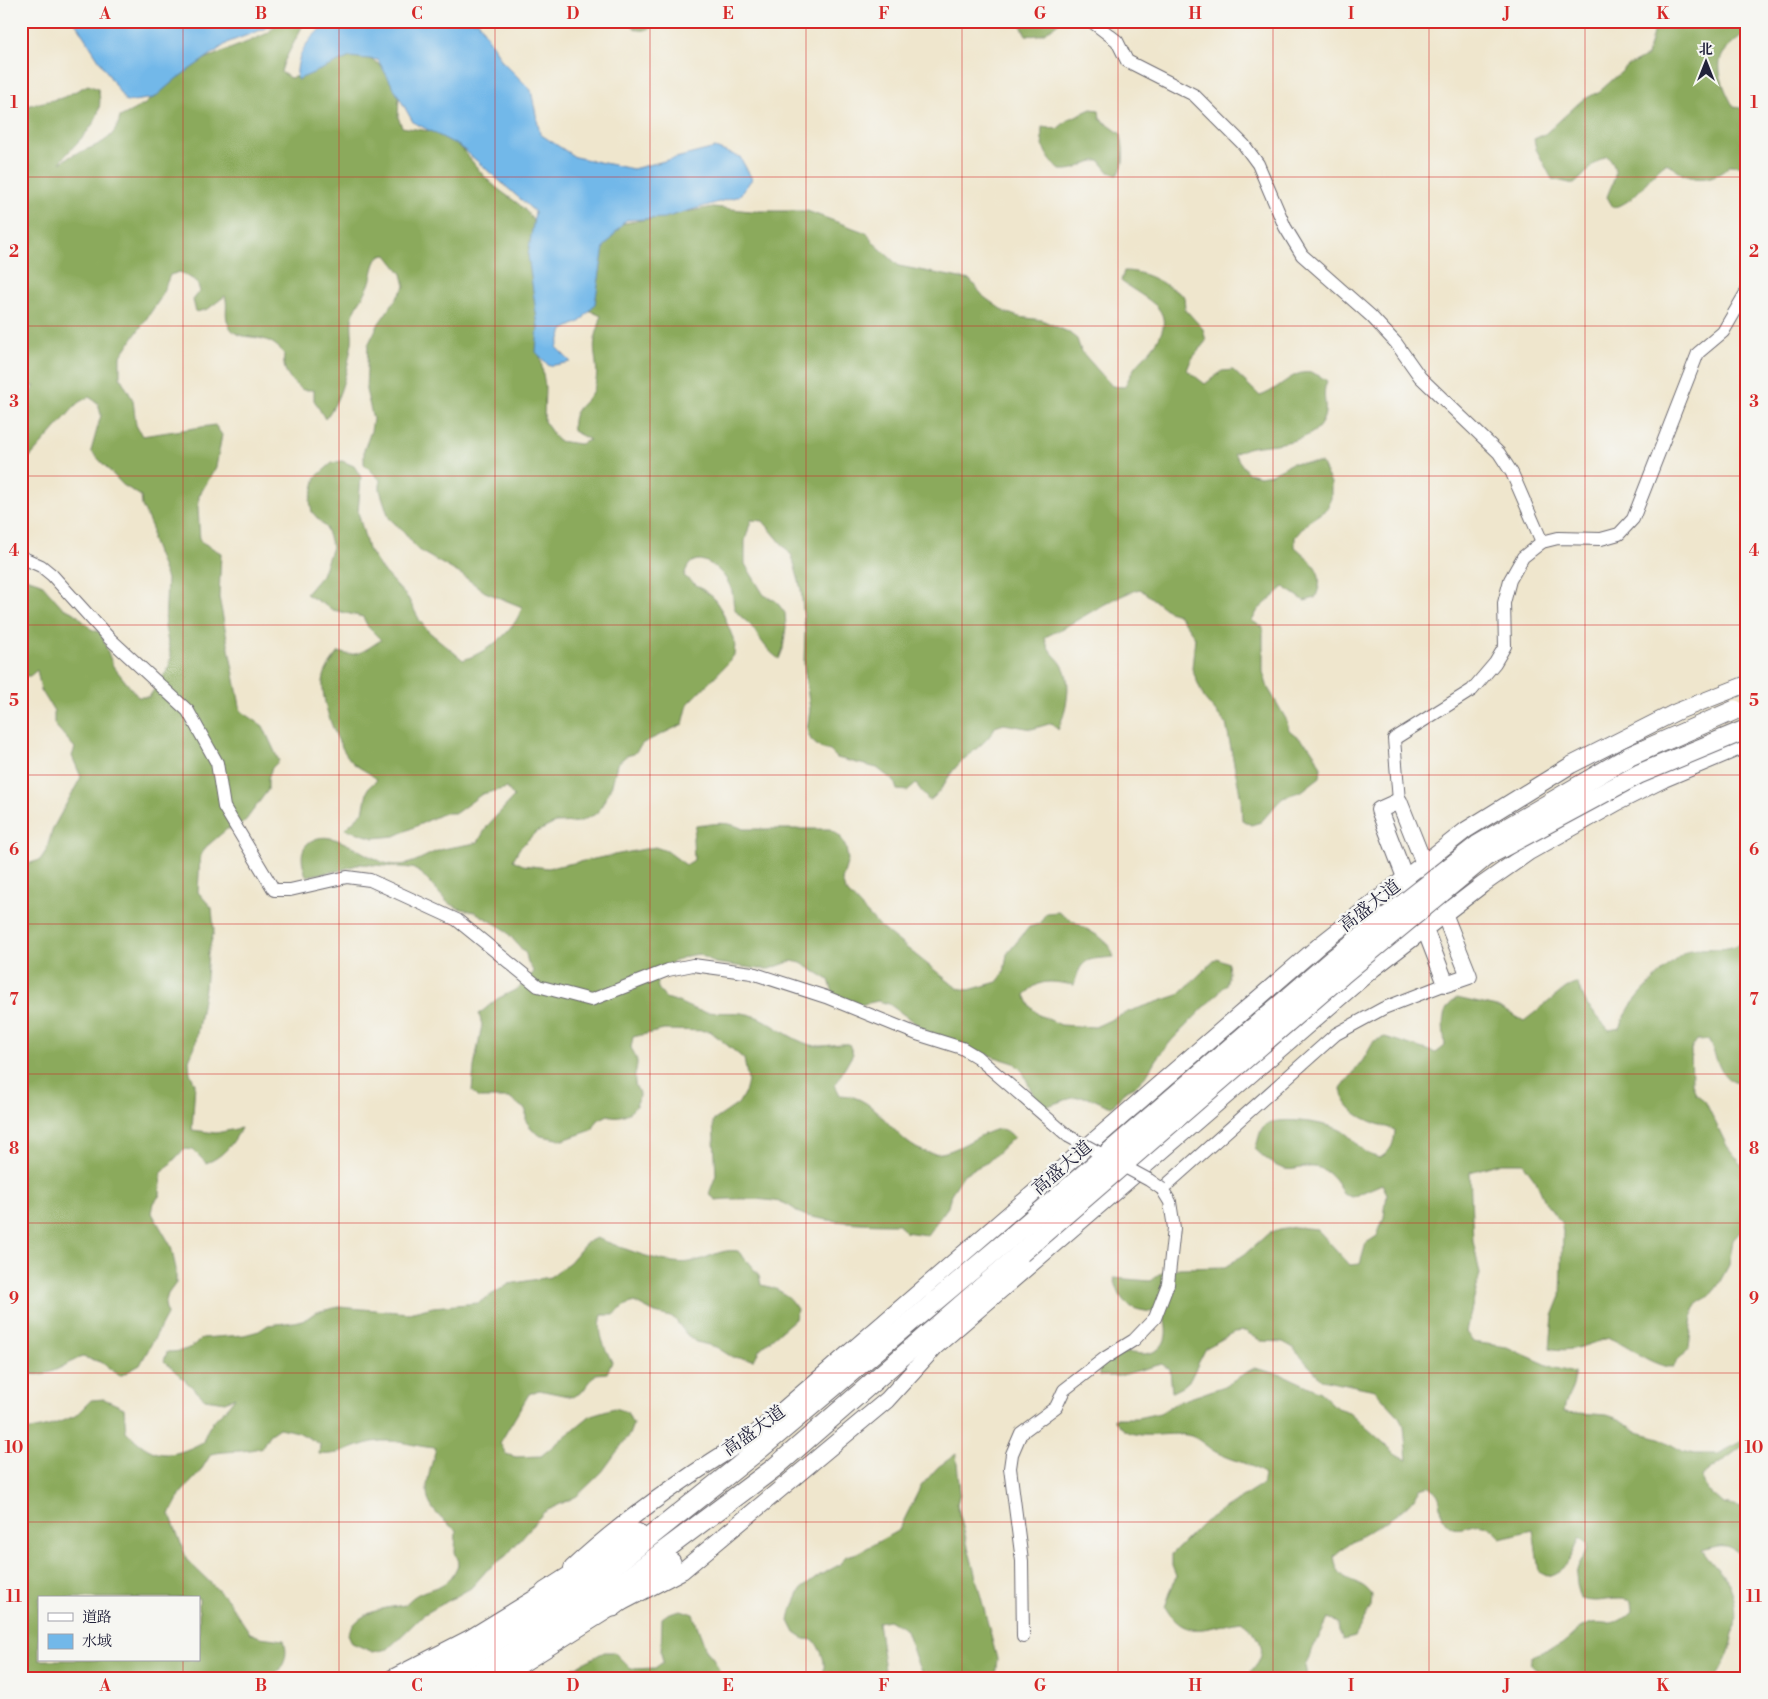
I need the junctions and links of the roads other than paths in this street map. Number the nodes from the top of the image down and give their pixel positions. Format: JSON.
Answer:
{"nodes":[{"id":1,"x":1091,"y":21,"type":"edge"},
{"id":2,"x":1747,"y":291,"type":"edge"},
{"id":3,"x":1542,"y":542,"type":"junction"},
{"id":4,"x":21,"y":557,"type":"edge"},
{"id":5,"x":1747,"y":684,"type":"edge"},
{"id":6,"x":1741,"y":708,"type":"edge"},
{"id":7,"x":1746,"y":734,"type":"edge"},
{"id":8,"x":1399,"y":801,"type":"junction"},
{"id":9,"x":1424,"y":864,"type":"junction"},
{"id":10,"x":1406,"y":878,"type":"junction"},
{"id":11,"x":1445,"y":916,"type":"junction"},
{"id":12,"x":1426,"y":930,"type":"junction"},
{"id":13,"x":1446,"y":984,"type":"junction"},
{"id":14,"x":1162,"y":1190,"type":"junction"},
{"id":15,"x":1015,"y":1245,"type":"junction"},
{"id":16,"x":760,"y":1449,"type":"junction"},
{"id":17,"x":774,"y":1468,"type":"junction"},
{"id":18,"x":546,"y":1592,"type":"junction"},
{"id":19,"x":613,"y":1607,"type":"junction"},
{"id":20,"x":1023,"y":1637,"type":"dead end"},
{"id":21,"x":392,"y":1678,"type":"edge"},
{"id":22,"x":427,"y":1678,"type":"edge"},
{"id":23,"x":468,"y":1678,"type":"edge"},
{"id":24,"x":500,"y":1678,"type":"edge"}],
"edges":[{"from":1,"to":3,"type":"street"},
{"from":2,"to":3,"type":"street"},
{"from":3,"to":8,"type":"street"},
{"from":4,"to":14,"type":"street","bridge":true},
{"from":5,"to":9,"type":"main road","name":"高盛大道"},
{"from":6,"to":15,"type":"highway","name":"高盛大道","bridge":true},
{"from":7,"to":11,"type":"main road","name":"高盛大道"},
{"from":7,"to":15,"type":"highway","name":"高盛大道","bridge":true},
{"from":8,"to":9,"type":"main road"},
{"from":8,"to":10,"type":"main road"},
{"from":9,"to":10,"type":"main road","name":"高盛大道"},
{"from":9,"to":11,"type":"main road"},
{"from":10,"to":12,"type":"main road"},
{"from":10,"to":18,"type":"main road","name":"高盛大道"},
{"from":11,"to":12,"type":"main road","name":"高盛大道"},
{"from":11,"to":13,"type":"main road"},
{"from":12,"to":13,"type":"main road"},
{"from":12,"to":19,"type":"main road","name":"高盛大道"},
{"from":13,"to":14,"type":"street"},
{"from":14,"to":20,"type":"street"},
{"from":15,"to":16,"type":"highway","name":"高盛大道"},
{"from":15,"to":17,"type":"highway","name":"高盛大道"},
{"from":16,"to":18,"type":"highway"},
{"from":16,"to":22,"type":"highway","name":"高盛大道"},
{"from":17,"to":19,"type":"highway"},
{"from":17,"to":23,"type":"highway","name":"高盛大道"},
{"from":18,"to":21,"type":"main road","name":"高盛大道"},
{"from":19,"to":24,"type":"main road","name":"高盛大道"}]}
